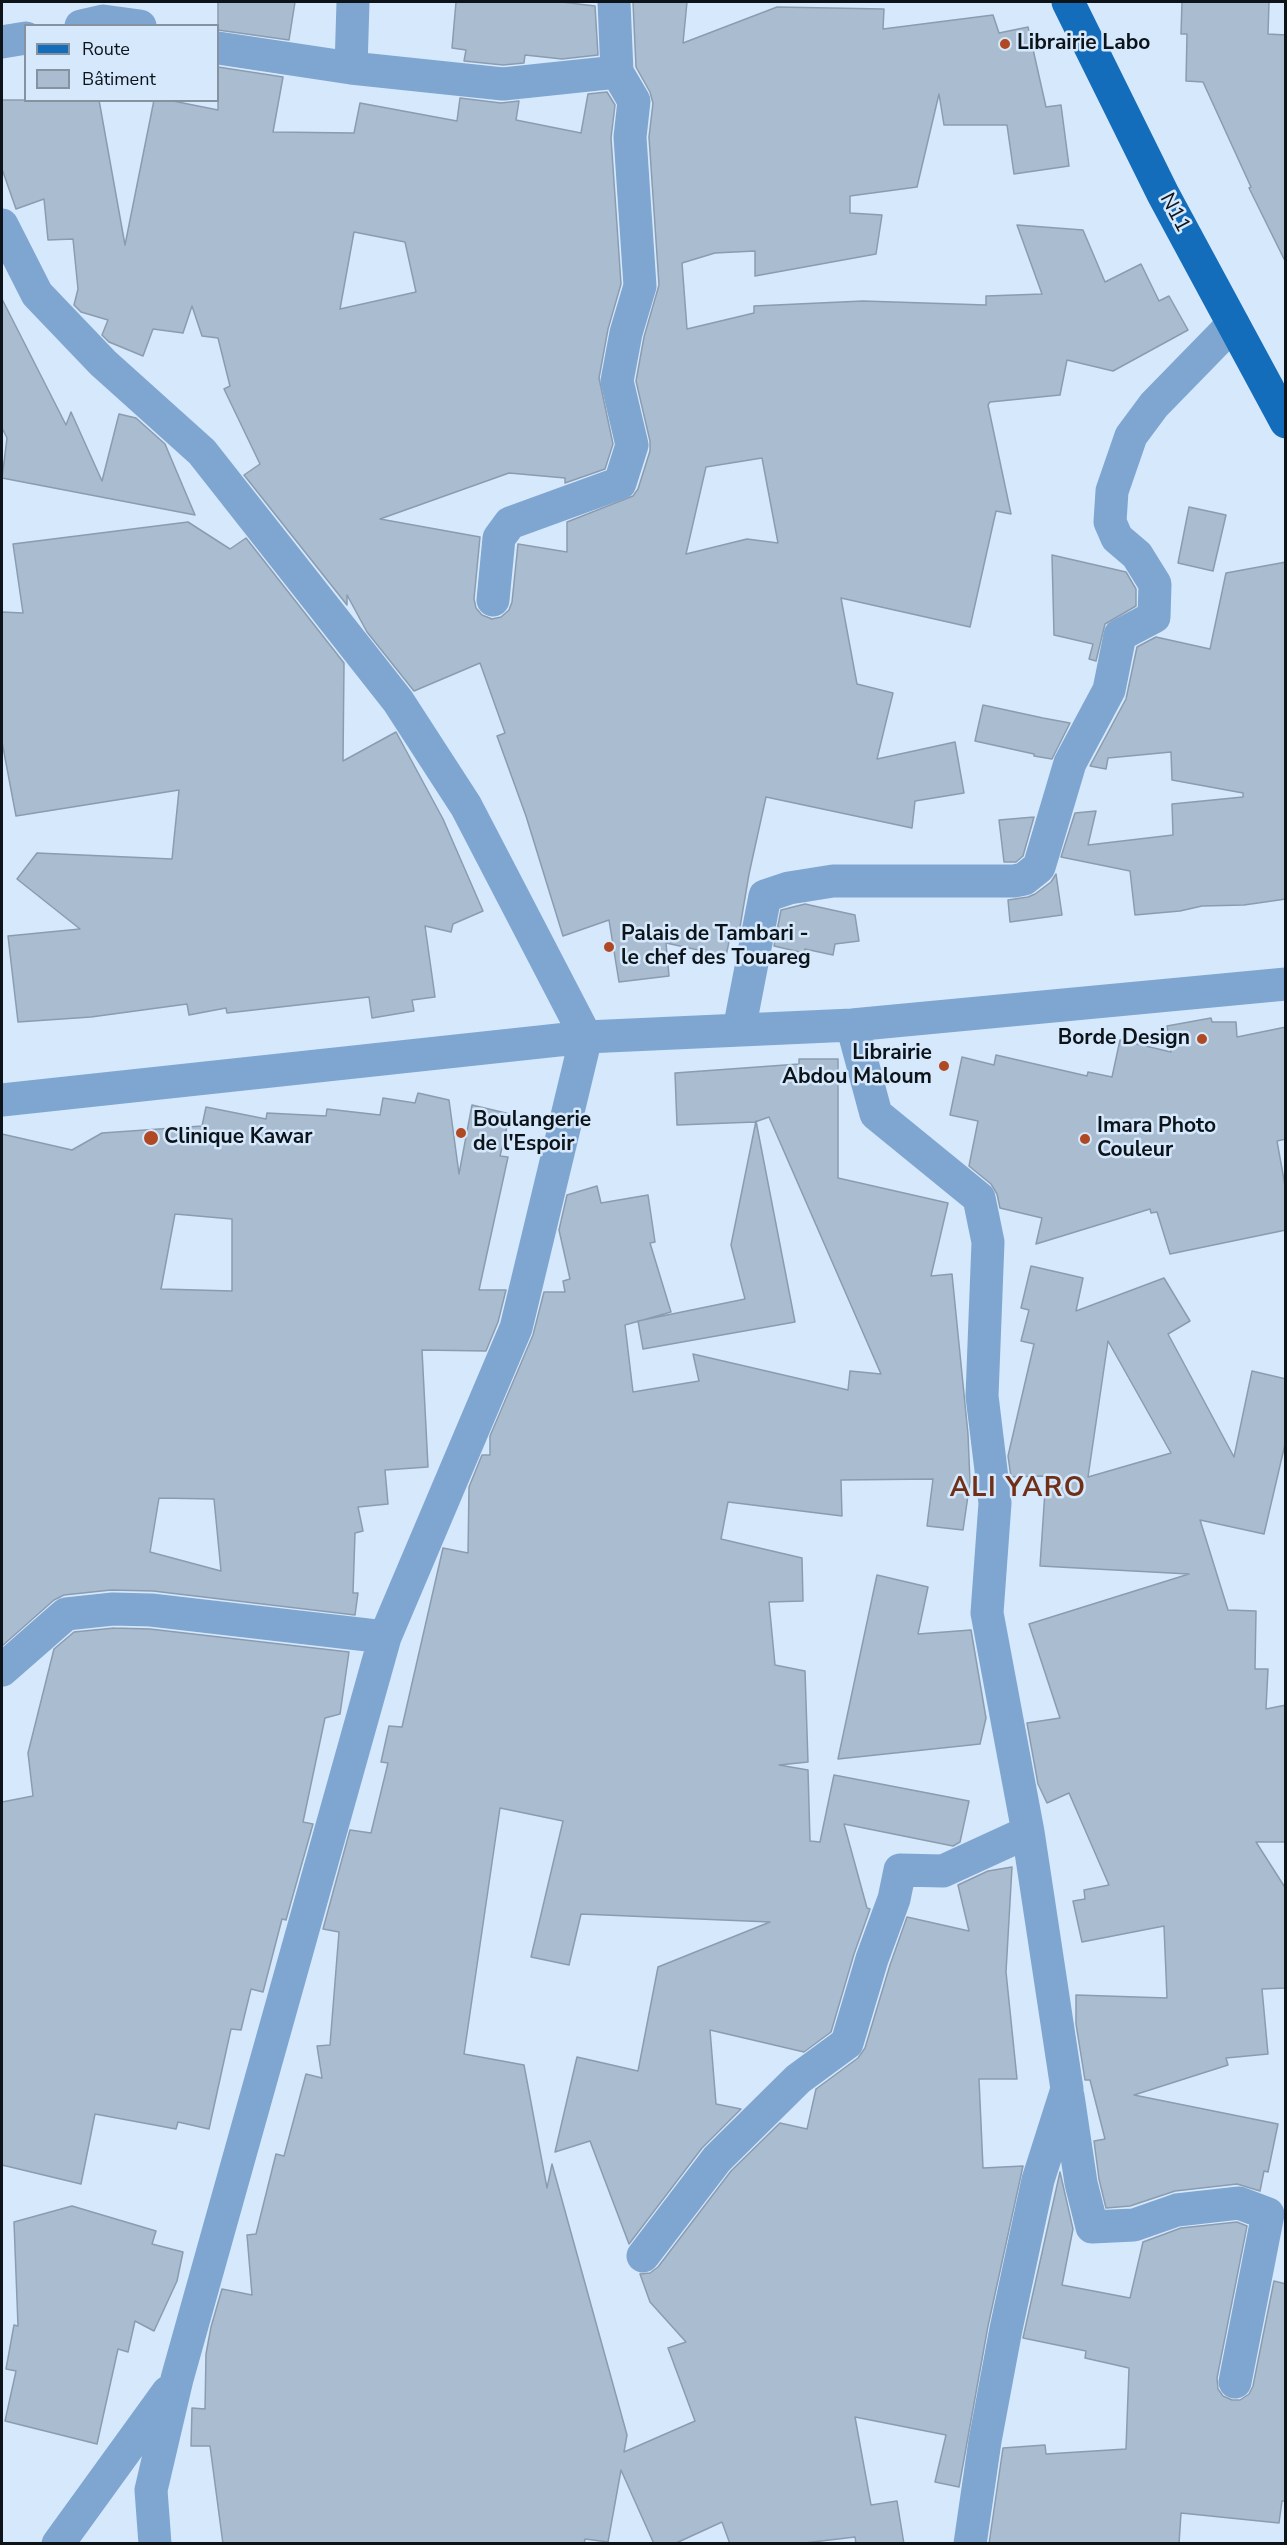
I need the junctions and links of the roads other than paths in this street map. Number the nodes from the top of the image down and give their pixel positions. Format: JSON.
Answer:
{"nodes":[{"id":1,"x":352,"y":2,"type":"edge"},
{"id":2,"x":614,"y":2,"type":"edge"},
{"id":3,"x":1068,"y":2,"type":"edge"},
{"id":4,"x":96,"y":16,"type":"edge"},
{"id":5,"x":131,"y":24,"type":"edge"},
{"id":6,"x":24,"y":38,"type":"edge"},
{"id":7,"x":2,"y":42,"type":"edge"},
{"id":8,"x":219,"y":48,"type":"edge"},
{"id":9,"x":351,"y":68,"type":"junction"},
{"id":10,"x":616,"y":72,"type":"junction"},
{"id":11,"x":2,"y":225,"type":"edge"},
{"id":12,"x":1233,"y":324,"type":"junction"},
{"id":13,"x":1286,"y":422,"type":"edge"},
{"id":14,"x":494,"y":600,"type":"dead end"},
{"id":15,"x":1286,"y":984,"type":"edge"},
{"id":16,"x":852,"y":1025,"type":"junction"},
{"id":17,"x":739,"y":1030,"type":"junction"},
{"id":18,"x":586,"y":1037,"type":"junction"},
{"id":19,"x":2,"y":1100,"type":"edge"},
{"id":20,"x":385,"y":1637,"type":"junction"},
{"id":21,"x":2,"y":1670,"type":"edge"},
{"id":22,"x":1028,"y":1832,"type":"junction"},
{"id":23,"x":1067,"y":2089,"type":"junction"},
{"id":24,"x":643,"y":2256,"type":"dead end"},
{"id":25,"x":177,"y":2379,"type":"junction"},
{"id":26,"x":1235,"y":2382,"type":"dead end"},
{"id":27,"x":58,"y":2544,"type":"edge"},
{"id":28,"x":155,"y":2544,"type":"edge"},
{"id":29,"x":970,"y":2544,"type":"edge"}],
"edges":[{"from":1,"to":9,"type":"street"},
{"from":2,"to":10,"type":"street"},
{"from":3,"to":12,"type":"main road","name":"N11"},
{"from":4,"to":5,"type":"street"},
{"from":6,"to":7,"type":"street"},
{"from":8,"to":9,"type":"street"},
{"from":9,"to":10,"type":"street"},
{"from":10,"to":14,"type":"street"},
{"from":11,"to":18,"type":"street"},
{"from":12,"to":13,"type":"main road","name":"N11"},
{"from":12,"to":17,"type":"street"},
{"from":15,"to":16,"type":"street"},
{"from":16,"to":17,"type":"street"},
{"from":16,"to":22,"type":"street"},
{"from":17,"to":18,"type":"street"},
{"from":18,"to":19,"type":"street"},
{"from":18,"to":20,"type":"street"},
{"from":20,"to":21,"type":"street"},
{"from":20,"to":25,"type":"street"},
{"from":22,"to":23,"type":"street"},
{"from":22,"to":24,"type":"street"},
{"from":23,"to":26,"type":"street"},
{"from":23,"to":29,"type":"street"},
{"from":25,"to":27,"type":"street"},
{"from":25,"to":28,"type":"street"}]}
